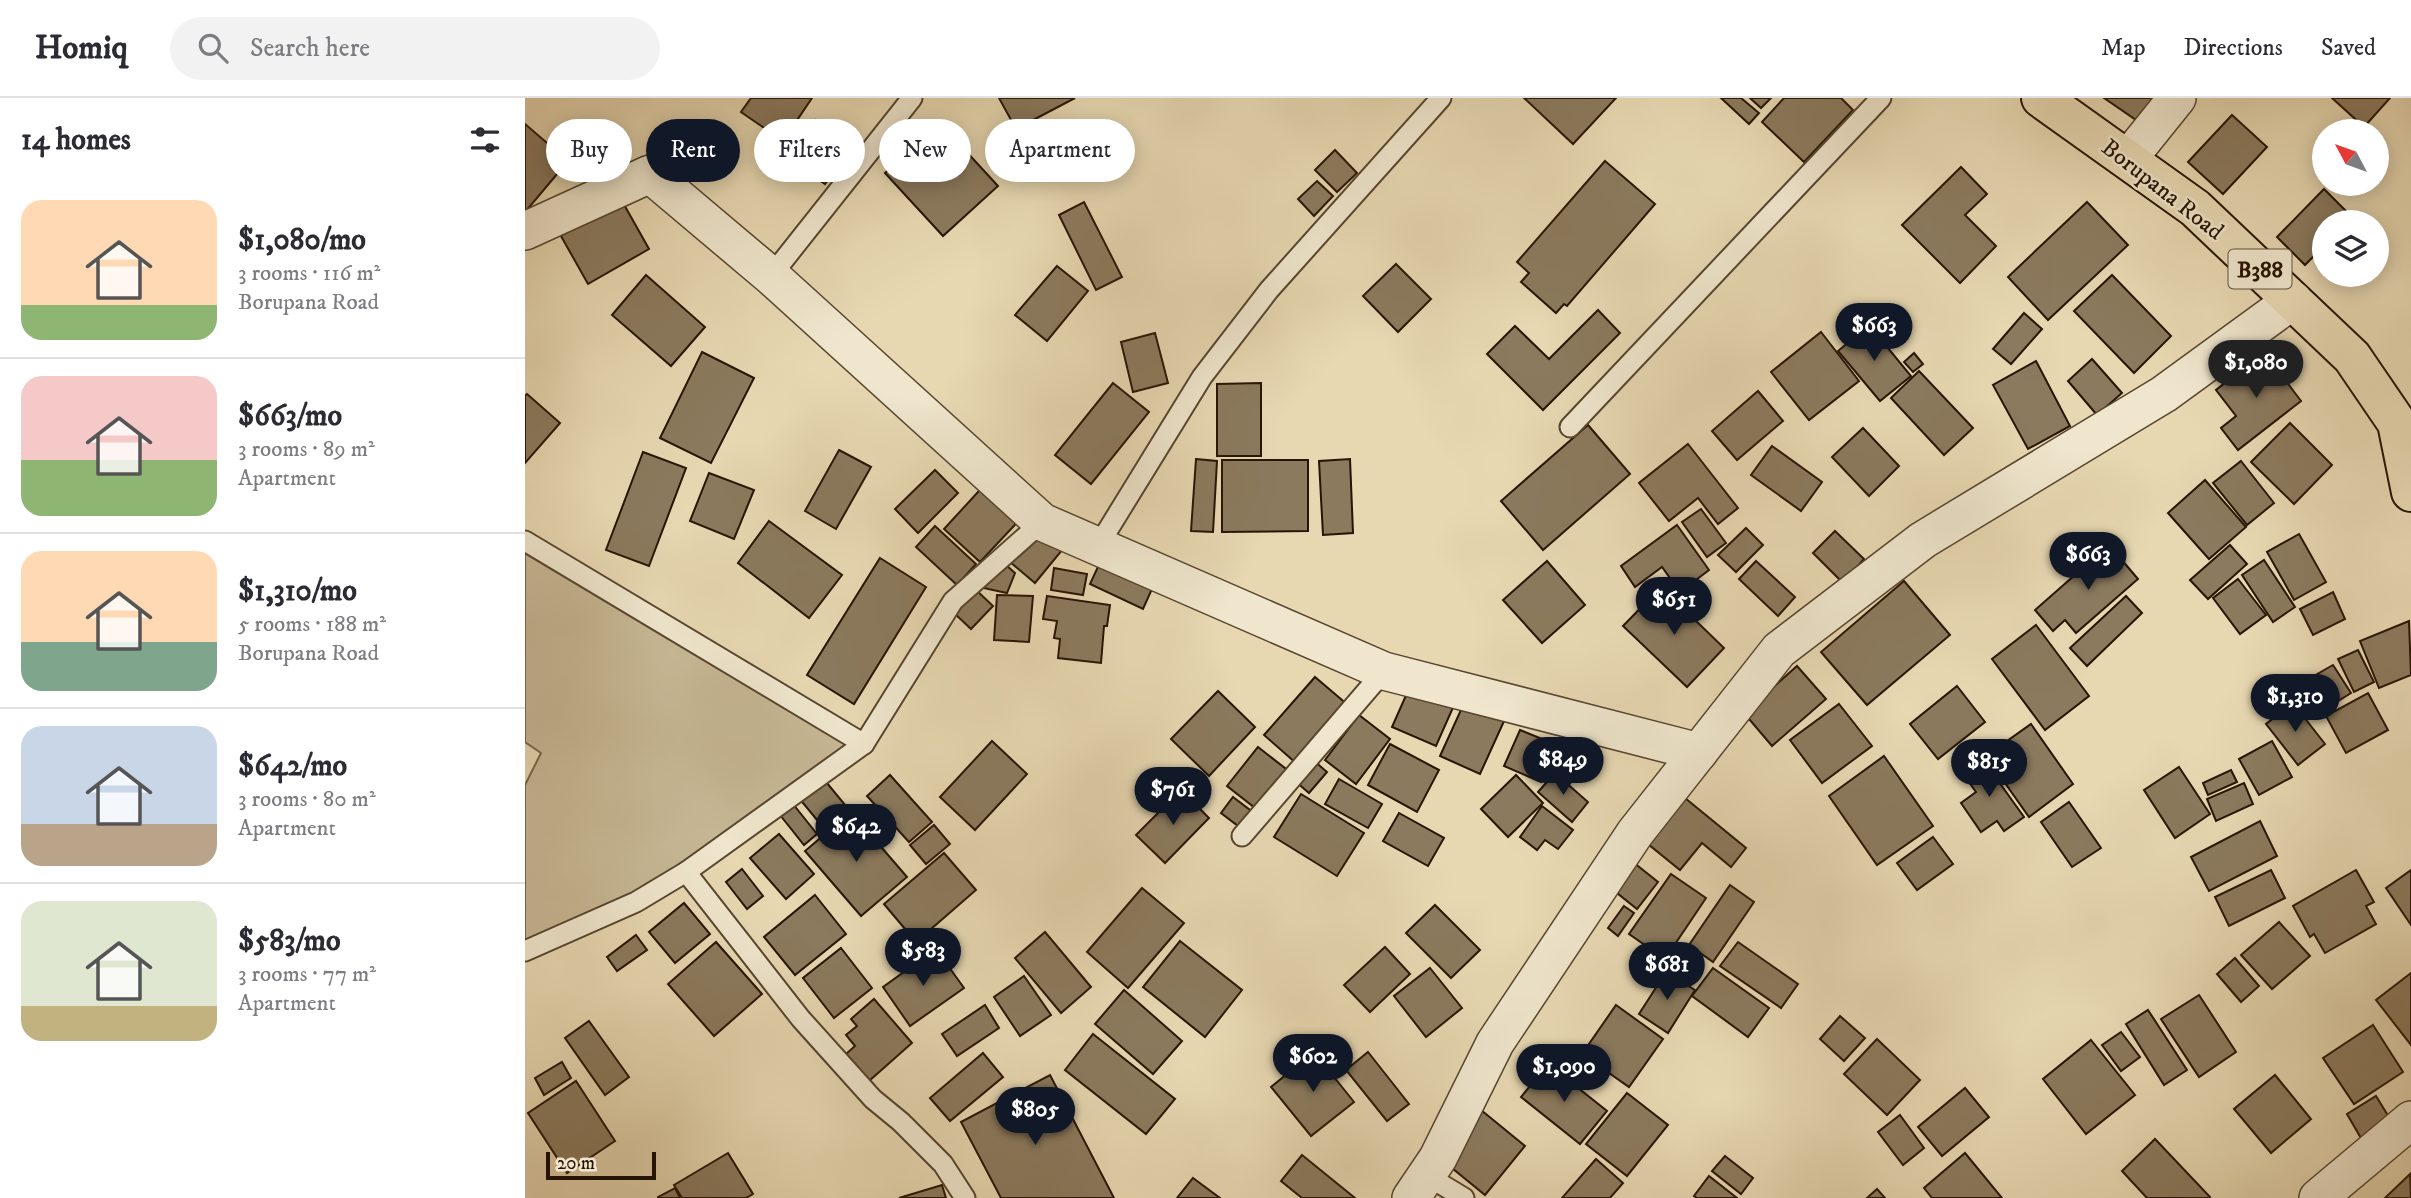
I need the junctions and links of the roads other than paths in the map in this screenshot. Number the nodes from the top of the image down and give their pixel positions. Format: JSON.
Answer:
{"nodes":[{"id":1,"x":912,"y":98,"type":"edge"},
{"id":2,"x":1441,"y":98,"type":"edge"},
{"id":3,"x":1881,"y":98,"type":"edge"},
{"id":4,"x":2041,"y":98,"type":"edge"},
{"id":5,"x":2177,"y":98,"type":"edge"},
{"id":6,"x":2128,"y":159,"type":"junction"},
{"id":7,"x":525,"y":231,"type":"edge"},
{"id":8,"x":771,"y":276,"type":"junction"},
{"id":9,"x":2293,"y":300,"type":"junction"},
{"id":10,"x":1570,"y":427,"type":"dead end"},
{"id":11,"x":2411,"y":492,"type":"edge"},
{"id":12,"x":1042,"y":522,"type":"junction"},
{"id":13,"x":525,"y":541,"type":"edge"},
{"id":14,"x":1098,"y":546,"type":"junction"},
{"id":15,"x":1384,"y":671,"type":"junction"},
{"id":16,"x":864,"y":744,"type":"junction"},
{"id":17,"x":1699,"y":752,"type":"junction"},
{"id":18,"x":1242,"y":836,"type":"dead end"},
{"id":19,"x":686,"y":872,"type":"junction"},
{"id":20,"x":525,"y":951,"type":"edge"},
{"id":21,"x":2411,"y":1120,"type":"edge"},
{"id":22,"x":1418,"y":1187,"type":"edge"},
{"id":23,"x":965,"y":1198,"type":"edge"},
{"id":24,"x":1464,"y":1198,"type":"edge"},
{"id":25,"x":2318,"y":1198,"type":"edge"}],
"edges":[{"from":1,"to":8,"type":"lane"},
{"from":2,"to":14,"type":"lane"},
{"from":3,"to":10,"type":"lane"},
{"from":4,"to":6,"type":"main road","name":"Borupana Road","number":"B388"},
{"from":5,"to":6,"type":"street"},
{"from":6,"to":9,"type":"main road","name":"Borupana Road","number":"B388"},
{"from":7,"to":8,"type":"street"},
{"from":8,"to":12,"type":"street"},
{"from":9,"to":11,"type":"main road","name":"Borupana Road","number":"B388"},
{"from":9,"to":17,"type":"street"},
{"from":12,"to":14,"type":"street"},
{"from":12,"to":16,"type":"lane"},
{"from":13,"to":16,"type":"lane"},
{"from":14,"to":15,"type":"street"},
{"from":15,"to":17,"type":"street"},
{"from":15,"to":18,"type":"lane"},
{"from":16,"to":19,"type":"lane"},
{"from":17,"to":22,"type":"street"},
{"from":19,"to":20,"type":"lane"},
{"from":19,"to":23,"type":"lane"},
{"from":21,"to":25,"type":"street"},
{"from":22,"to":24,"type":"lane"}]}
